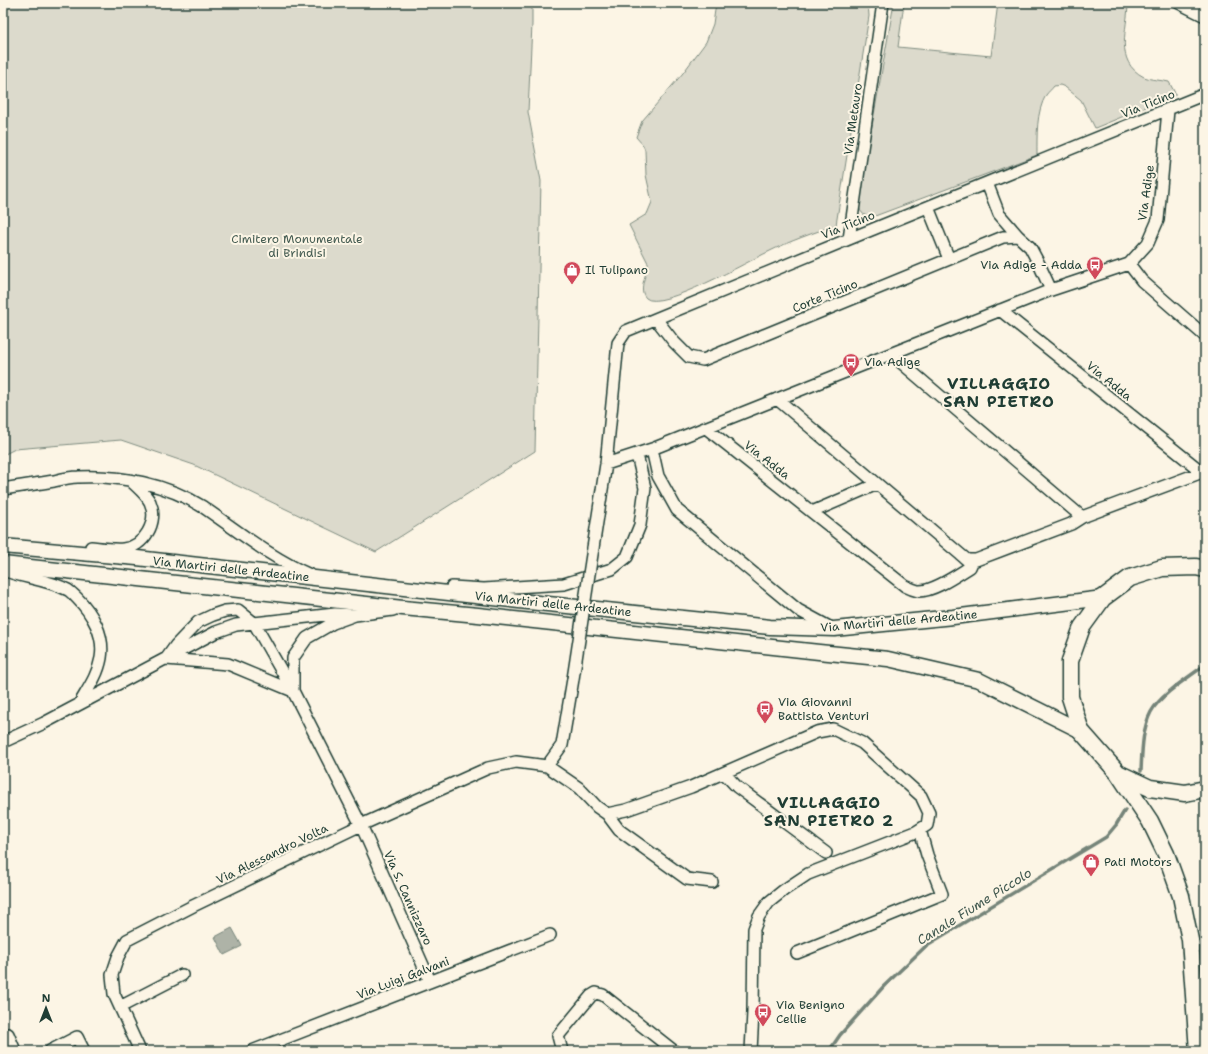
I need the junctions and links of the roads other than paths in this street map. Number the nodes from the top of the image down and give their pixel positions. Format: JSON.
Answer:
{"nodes":[{"id":1,"x":883,"y":3,"type":"edge"},
{"id":2,"x":1179,"y":3,"type":"edge"},
{"id":3,"x":1205,"y":16,"type":"edge"},
{"id":4,"x":1205,"y":94,"type":"edge"},
{"id":5,"x":1168,"y":110,"type":"junction"},
{"id":6,"x":987,"y":183,"type":"junction"},
{"id":7,"x":928,"y":206,"type":"junction"},
{"id":8,"x":1018,"y":236,"type":"junction"},
{"id":9,"x":849,"y":239,"type":"junction"},
{"id":10,"x":950,"y":259,"type":"junction"},
{"id":11,"x":1129,"y":264,"type":"junction"},
{"id":12,"x":1051,"y":290,"type":"junction"},
{"id":13,"x":1000,"y":310,"type":"junction"},
{"id":14,"x":656,"y":319,"type":"junction"},
{"id":15,"x":1205,"y":336,"type":"edge"},
{"id":16,"x":891,"y":354,"type":"junction"},
{"id":17,"x":777,"y":399,"type":"junction"},
{"id":18,"x":706,"y":428,"type":"junction"},
{"id":19,"x":652,"y":449,"type":"junction"},
{"id":20,"x":637,"y":455,"type":"junction"},
{"id":21,"x":606,"y":464,"type":"junction"},
{"id":22,"x":1204,"y":471,"type":"edge"},
{"id":23,"x":131,"y":481,"type":"junction"},
{"id":24,"x":877,"y":484,"type":"junction"},
{"id":25,"x":3,"y":489,"type":"edge"},
{"id":26,"x":812,"y":512,"type":"junction"},
{"id":27,"x":1082,"y":517,"type":"junction"},
{"id":28,"x":3,"y":546,"type":"edge"},
{"id":29,"x":68,"y":552,"type":"junction"},
{"id":30,"x":972,"y":560,"type":"junction"},
{"id":31,"x":3,"y":564,"type":"edge"},
{"id":32,"x":1202,"y":566,"type":"edge"},
{"id":33,"x":3,"y":570,"type":"edge"},
{"id":34,"x":320,"y":579,"type":"junction"},
{"id":35,"x":400,"y":588,"type":"junction"},
{"id":36,"x":1103,"y":598,"type":"junction"},
{"id":37,"x":403,"y":608,"type":"junction"},
{"id":38,"x":355,"y":615,"type":"junction"},
{"id":39,"x":254,"y":623,"type":"junction"},
{"id":40,"x":834,"y":629,"type":"junction"},
{"id":41,"x":166,"y":659,"type":"junction"},
{"id":42,"x":293,"y":691,"type":"junction"},
{"id":43,"x":80,"y":703,"type":"junction"},
{"id":44,"x":1081,"y":731,"type":"junction"},
{"id":45,"x":3,"y":742,"type":"edge"},
{"id":46,"x":547,"y":766,"type":"junction"},
{"id":47,"x":724,"y":773,"type":"junction"},
{"id":48,"x":1118,"y":773,"type":"junction"},
{"id":49,"x":1205,"y":789,"type":"edge"},
{"id":50,"x":607,"y":814,"type":"junction"},
{"id":51,"x":361,"y":825,"type":"junction"},
{"id":52,"x":920,"y":830,"type":"junction"},
{"id":53,"x":826,"y":853,"type":"dead end"},
{"id":54,"x":712,"y":882,"type":"dead end"},
{"id":55,"x":550,"y":935,"type":"dead end"},
{"id":56,"x":797,"y":953,"type":"dead end"},
{"id":57,"x":182,"y":974,"type":"dead end"},
{"id":58,"x":430,"y":981,"type":"junction"},
{"id":59,"x":120,"y":1007,"type":"junction"},
{"id":60,"x":8,"y":1034,"type":"dead end"},
{"id":61,"x":264,"y":1048,"type":"edge"},
{"id":62,"x":15,"y":1051,"type":"edge"},
{"id":63,"x":50,"y":1051,"type":"edge"},
{"id":64,"x":84,"y":1051,"type":"edge"},
{"id":65,"x":140,"y":1051,"type":"edge"},
{"id":66,"x":252,"y":1051,"type":"edge"},
{"id":67,"x":562,"y":1051,"type":"edge"},
{"id":68,"x":674,"y":1051,"type":"edge"},
{"id":69,"x":751,"y":1051,"type":"edge"},
{"id":70,"x":1198,"y":1051,"type":"edge"}],
"edges":[{"from":1,"to":9,"type":"street","name":"Via Metauro"},
{"from":2,"to":3,"type":"street"},
{"from":4,"to":5,"type":"street","name":"Via Ticino"},
{"from":5,"to":6,"type":"street","name":"Via Ticino"},
{"from":5,"to":11,"type":"street","name":"Via Adige"},
{"from":6,"to":7,"type":"street","name":"Via Ticino"},
{"from":6,"to":8,"type":"street"},
{"from":7,"to":9,"type":"street","name":"Via Ticino"},
{"from":7,"to":10,"type":"street"},
{"from":8,"to":10,"type":"street","name":"Corte Ticino"},
{"from":8,"to":12,"type":"street"},
{"from":9,"to":14,"type":"street","name":"Via Ticino"},
{"from":10,"to":14,"type":"street","name":"Corte Ticino"},
{"from":11,"to":12,"type":"street","name":"Via Adige"},
{"from":11,"to":15,"type":"street"},
{"from":12,"to":13,"type":"street","name":"Via Adige"},
{"from":13,"to":16,"type":"street","name":"Via Adige"},
{"from":13,"to":22,"type":"street","name":"Via Adda"},
{"from":14,"to":21,"type":"street","name":"Via Ticino"},
{"from":16,"to":17,"type":"street","name":"Via Adige"},
{"from":16,"to":27,"type":"street"},
{"from":17,"to":18,"type":"street","name":"Via Adige"},
{"from":17,"to":24,"type":"street"},
{"from":18,"to":19,"type":"street","name":"Via Adige"},
{"from":18,"to":26,"type":"street","name":"Via Adda"},
{"from":19,"to":20,"type":"street","name":"Via Adige"},
{"from":19,"to":40,"type":"street"},
{"from":20,"to":21,"type":"street","name":"Via Adige"},
{"from":20,"to":35,"type":"street"},
{"from":21,"to":46,"type":"street","name":"Via Ticino","bridge":true},
{"from":22,"to":27,"type":"street","name":"Via Adda"},
{"from":23,"to":25,"type":"street"},
{"from":23,"to":29,"type":"street"},
{"from":23,"to":34,"type":"street"},
{"from":24,"to":26,"type":"street"},
{"from":24,"to":30,"type":"street"},
{"from":26,"to":30,"type":"street","name":"Via Adda"},
{"from":27,"to":30,"type":"street","name":"Via Adda"},
{"from":28,"to":29,"type":"street","name":"Via Martiri delle Ardeatine"},
{"from":29,"to":34,"type":"street","name":"Via Martiri delle Ardeatine"},
{"from":31,"to":37,"type":"street","name":"Via Martiri delle Ardeatine"},
{"from":32,"to":36,"type":"main road"},
{"from":33,"to":43,"type":"street"},
{"from":34,"to":35,"type":"street","name":"Via Martiri delle Ardeatine"},
{"from":35,"to":40,"type":"street","name":"Via Martiri delle Ardeatine"},
{"from":36,"to":40,"type":"street","name":"Via Martiri delle Ardeatine"},
{"from":36,"to":44,"type":"main road"},
{"from":37,"to":38,"type":"street"},
{"from":37,"to":44,"type":"street","name":"Via Martiri delle Ardeatine"},
{"from":38,"to":39,"type":"street"},
{"from":38,"to":42,"type":"street"},
{"from":39,"to":41,"type":"street"},
{"from":39,"to":41,"type":"street"},
{"from":39,"to":42,"type":"street","name":"Via S. Cannizzaro"},
{"from":41,"to":42,"type":"street"},
{"from":41,"to":43,"type":"street"},
{"from":42,"to":51,"type":"street","name":"Via S. Cannizzaro"},
{"from":43,"to":45,"type":"street"},
{"from":44,"to":48,"type":"main road"},
{"from":46,"to":50,"type":"street"},
{"from":46,"to":51,"type":"street","name":"Via Alessandro Volta"},
{"from":47,"to":50,"type":"street"},
{"from":47,"to":52,"type":"street"},
{"from":47,"to":53,"type":"street"},
{"from":48,"to":49,"type":"main road"},
{"from":48,"to":70,"type":"main road"},
{"from":50,"to":54,"type":"street"},
{"from":51,"to":58,"type":"street","name":"Via S. Cannizzaro"},
{"from":51,"to":59,"type":"street","name":"Via Alessandro Volta"},
{"from":52,"to":56,"type":"street"},
{"from":52,"to":69,"type":"street"},
{"from":55,"to":58,"type":"street","name":"Via Luigi Galvani"},
{"from":57,"to":59,"type":"street"},
{"from":58,"to":61,"type":"street","name":"Via Luigi Galvani"},
{"from":59,"to":65,"type":"street","name":"Via Alessandro Volta"},
{"from":60,"to":62,"type":"street"},
{"from":61,"to":66,"type":"street","name":"Via Luigi Galvani"},
{"from":63,"to":64,"type":"street"},
{"from":67,"to":68,"type":"street"}]}
